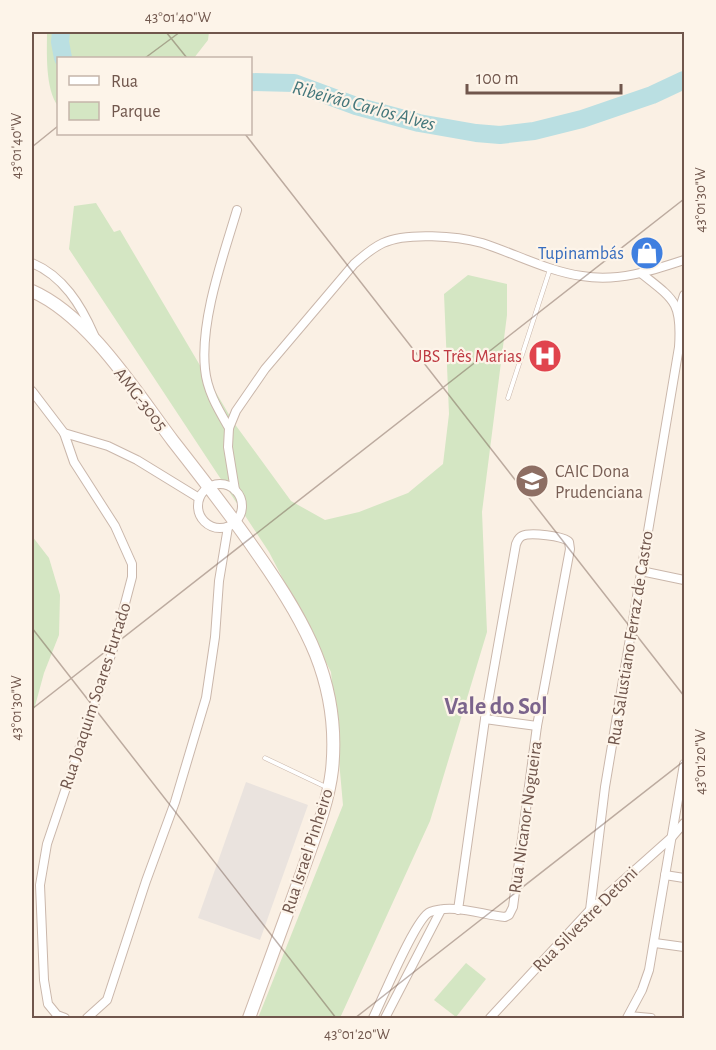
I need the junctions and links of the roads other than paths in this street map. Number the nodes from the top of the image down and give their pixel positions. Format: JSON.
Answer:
{"nodes":[{"id":1,"x":237,"y":210,"type":"dead end"},
{"id":2,"x":684,"y":260,"type":"edge"},
{"id":3,"x":32,"y":263,"type":"edge"},
{"id":4,"x":550,"y":268,"type":"junction"},
{"id":5,"x":642,"y":274,"type":"junction"},
{"id":6,"x":32,"y":291,"type":"edge"},
{"id":7,"x":684,"y":295,"type":"edge"},
{"id":8,"x":679,"y":311,"type":"junction"},
{"id":9,"x":96,"y":341,"type":"junction"},
{"id":10,"x":32,"y":391,"type":"edge"},
{"id":11,"x":508,"y":398,"type":"dead end"},
{"id":12,"x":229,"y":428,"type":"junction"},
{"id":13,"x":64,"y":433,"type":"junction"},
{"id":14,"x":209,"y":487,"type":"junction"},
{"id":15,"x":235,"y":490,"type":"junction"},
{"id":16,"x":199,"y":498,"type":"junction"},
{"id":17,"x":232,"y":525,"type":"junction"},
{"id":18,"x":641,"y":571,"type":"junction"},
{"id":19,"x":684,"y":580,"type":"edge"},
{"id":20,"x":485,"y":719,"type":"junction"},
{"id":21,"x":537,"y":726,"type":"junction"},
{"id":22,"x":265,"y":758,"type":"dead end"},
{"id":23,"x":684,"y":764,"type":"edge"},
{"id":24,"x":329,"y":788,"type":"junction"},
{"id":25,"x":684,"y":823,"type":"edge"},
{"id":26,"x":672,"y":837,"type":"junction"},
{"id":27,"x":665,"y":875,"type":"junction"},
{"id":28,"x":684,"y":878,"type":"edge"},
{"id":29,"x":441,"y":910,"type":"junction"},
{"id":30,"x":458,"y":910,"type":"junction"},
{"id":31,"x":590,"y":910,"type":"junction"},
{"id":32,"x":655,"y":943,"type":"junction"},
{"id":33,"x":684,"y":947,"type":"edge"},
{"id":34,"x":628,"y":1017,"type":"edge"},
{"id":35,"x":66,"y":1018,"type":"edge"},
{"id":36,"x":87,"y":1018,"type":"edge"},
{"id":37,"x":249,"y":1018,"type":"edge"},
{"id":38,"x":373,"y":1018,"type":"edge"},
{"id":39,"x":385,"y":1018,"type":"edge"},
{"id":40,"x":490,"y":1018,"type":"edge"},
{"id":41,"x":651,"y":1018,"type":"edge"}],
"edges":[{"from":1,"to":12,"type":"street"},
{"from":2,"to":5,"type":"street"},
{"from":3,"to":9,"type":"street"},
{"from":4,"to":5,"type":"street"},
{"from":4,"to":11,"type":"lane"},
{"from":4,"to":12,"type":"street"},
{"from":5,"to":8,"type":"street"},
{"from":6,"to":9,"type":"main road","name":"AMG-3005"},
{"from":7,"to":8,"type":"street","name":"Rua Salustiano Ferraz de Castro"},
{"from":8,"to":18,"type":"street","name":"Rua Salustiano Ferraz de Castro"},
{"from":9,"to":14,"type":"main road","name":"AMG-3005"},
{"from":10,"to":13,"type":"street","name":"Rua Joaquim Soares Furtado"},
{"from":12,"to":15,"type":"street"},
{"from":13,"to":16,"type":"street"},
{"from":13,"to":35,"type":"street","name":"Rua Joaquim Soares Furtado"},
{"from":14,"to":15,"type":"street"},
{"from":14,"to":16,"type":"street"},
{"from":14,"to":17,"type":"main road","name":"AMG-3005"},
{"from":15,"to":17,"type":"street"},
{"from":16,"to":17,"type":"street"},
{"from":17,"to":24,"type":"main road","name":"Rua Israel Pinheiro"},
{"from":17,"to":36,"type":"street"},
{"from":18,"to":19,"type":"street"},
{"from":18,"to":31,"type":"street","name":"Rua Salustiano Ferraz de Castro"},
{"from":20,"to":21,"type":"street"},
{"from":20,"to":21,"type":"street","name":"Rua Nicanor Nogueira"},
{"from":20,"to":30,"type":"street"},
{"from":21,"to":30,"type":"street","name":"Rua Nicanor Nogueira"},
{"from":22,"to":24,"type":"lane"},
{"from":23,"to":26,"type":"street"},
{"from":24,"to":37,"type":"main road","name":"Rua Israel Pinheiro"},
{"from":25,"to":26,"type":"street","name":"Rua Silvestre Detoni"},
{"from":26,"to":27,"type":"street"},
{"from":26,"to":31,"type":"street","name":"Rua Silvestre Detoni"},
{"from":27,"to":28,"type":"street"},
{"from":27,"to":32,"type":"street"},
{"from":29,"to":30,"type":"street"},
{"from":29,"to":38,"type":"street"},
{"from":29,"to":39,"type":"street"},
{"from":31,"to":40,"type":"street","name":"Rua Silvestre Detoni"},
{"from":32,"to":33,"type":"street"},
{"from":32,"to":34,"type":"street"},
{"from":34,"to":41,"type":"street"}]}
